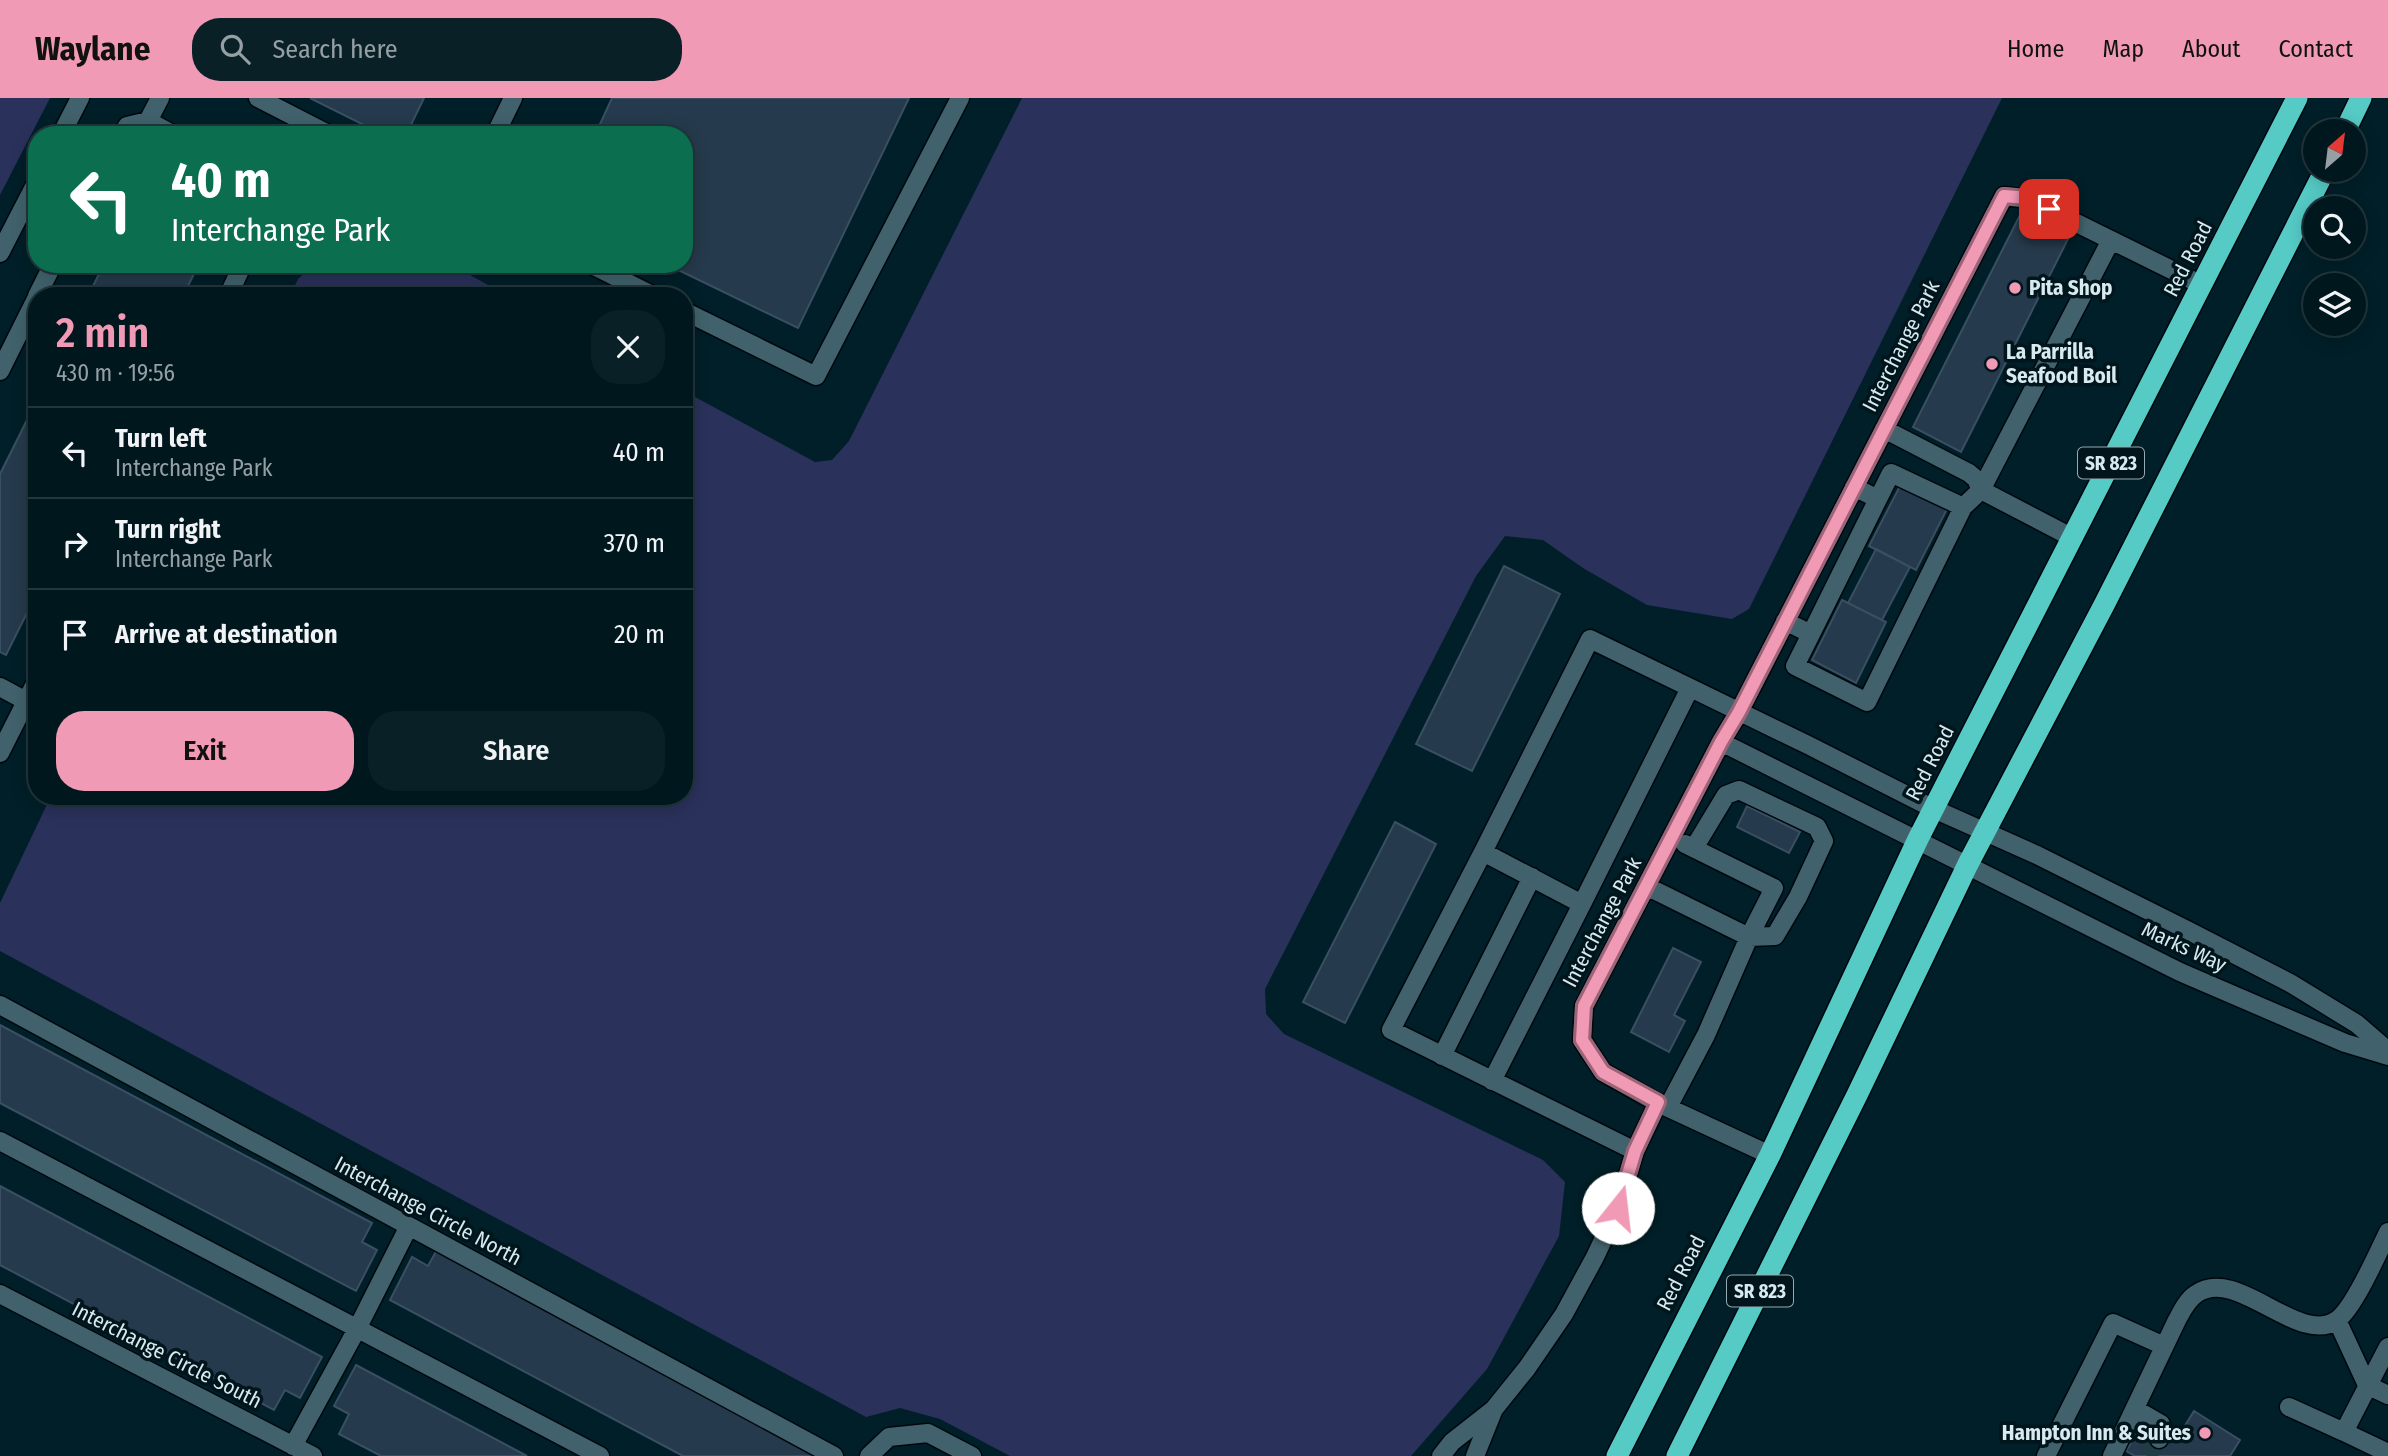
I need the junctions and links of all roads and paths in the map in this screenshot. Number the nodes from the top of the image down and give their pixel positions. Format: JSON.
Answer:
{"nodes":[{"id":1,"x":80,"y":98,"type":"edge"},
{"id":2,"x":160,"y":98,"type":"edge"},
{"id":3,"x":258,"y":98,"type":"edge"},
{"id":4,"x":513,"y":98,"type":"edge"},
{"id":5,"x":960,"y":98,"type":"edge"},
{"id":6,"x":2297,"y":98,"type":"edge"},
{"id":7,"x":2361,"y":98,"type":"edge"},
{"id":8,"x":2351,"y":119,"type":"edge"},
{"id":9,"x":148,"y":121,"type":"junction"},
{"id":10,"x":66,"y":126,"type":"edge"},
{"id":11,"x":127,"y":126,"type":"edge"},
{"id":12,"x":157,"y":126,"type":"edge"},
{"id":13,"x":312,"y":126,"type":"edge"},
{"id":14,"x":499,"y":126,"type":"edge"},
{"id":15,"x":2319,"y":182,"type":"edge"},
{"id":16,"x":28,"y":199,"type":"edge"},
{"id":17,"x":2111,"y":240,"type":"junction"},
{"id":18,"x":0,"y":253,"type":"edge"},
{"id":19,"x":608,"y":273,"type":"edge"},
{"id":20,"x":2202,"y":285,"type":"junction"},
{"id":21,"x":636,"y":287,"type":"edge"},
{"id":22,"x":28,"y":314,"type":"edge"},
{"id":23,"x":693,"y":315,"type":"edge"},
{"id":24,"x":0,"y":371,"type":"edge"},
{"id":25,"x":1884,"y":429,"type":"junction"},
{"id":26,"x":1854,"y":487,"type":"junction"},
{"id":27,"x":1981,"y":490,"type":"junction"},
{"id":28,"x":1878,"y":499,"type":"junction"},
{"id":29,"x":1963,"y":507,"type":"junction"},
{"id":30,"x":2073,"y":538,"type":"junction"},
{"id":31,"x":1785,"y":621,"type":"junction"},
{"id":32,"x":1811,"y":634,"type":"junction"},
{"id":33,"x":0,"y":687,"type":"edge"},
{"id":34,"x":1690,"y":688,"type":"junction"},
{"id":35,"x":28,"y":697,"type":"edge"},
{"id":36,"x":26,"y":701,"type":"junction"},
{"id":37,"x":1739,"y":712,"type":"junction"},
{"id":38,"x":1721,"y":742,"type":"junction"},
{"id":39,"x":0,"y":753,"type":"edge"},
{"id":40,"x":1934,"y":809,"type":"junction"},
{"id":41,"x":1984,"y":833,"type":"junction"},
{"id":42,"x":1672,"y":837,"type":"junction"},
{"id":43,"x":1918,"y":839,"type":"junction"},
{"id":44,"x":1694,"y":848,"type":"junction"},
{"id":45,"x":1483,"y":852,"type":"junction"},
{"id":46,"x":1968,"y":864,"type":"junction"},
{"id":47,"x":1532,"y":877,"type":"junction"},
{"id":48,"x":1646,"y":886,"type":"junction"},
{"id":49,"x":1583,"y":904,"type":"junction"},
{"id":50,"x":1749,"y":937,"type":"junction"},
{"id":51,"x":0,"y":1005,"type":"edge"},
{"id":52,"x":2388,"y":1051,"type":"edge"},
{"id":53,"x":1442,"y":1056,"type":"junction"},
{"id":54,"x":2388,"y":1056,"type":"edge"},
{"id":55,"x":1492,"y":1081,"type":"junction"},
{"id":56,"x":1663,"y":1105,"type":"junction"},
{"id":57,"x":0,"y":1141,"type":"edge"},
{"id":58,"x":1635,"y":1151,"type":"junction"},
{"id":59,"x":1770,"y":1155,"type":"junction"},
{"id":60,"x":409,"y":1226,"type":"junction"},
{"id":61,"x":2388,"y":1232,"type":"edge"},
{"id":62,"x":0,"y":1294,"type":"edge"},
{"id":63,"x":2337,"y":1320,"type":"junction"},
{"id":64,"x":357,"y":1329,"type":"junction"},
{"id":65,"x":2164,"y":1346,"type":"junction"},
{"id":66,"x":2388,"y":1347,"type":"edge"},
{"id":67,"x":2367,"y":1385,"type":"junction"},
{"id":68,"x":2388,"y":1395,"type":"edge"},
{"id":69,"x":1704,"y":1404,"type":"junction"},
{"id":70,"x":2289,"y":1407,"type":"dead end"},
{"id":71,"x":1494,"y":1409,"type":"junction"},
{"id":72,"x":2135,"y":1409,"type":"junction"},
{"id":73,"x":2344,"y":1432,"type":"junction"},
{"id":74,"x":2159,"y":1438,"type":"dead end"},
{"id":75,"x":293,"y":1446,"type":"junction"},
{"id":76,"x":2388,"y":1453,"type":"edge"},
{"id":77,"x":313,"y":1456,"type":"edge"},
{"id":78,"x":600,"y":1456,"type":"edge"},
{"id":79,"x":834,"y":1456,"type":"edge"},
{"id":80,"x":869,"y":1456,"type":"edge"},
{"id":81,"x":972,"y":1456,"type":"edge"},
{"id":82,"x":1441,"y":1456,"type":"edge"},
{"id":83,"x":1475,"y":1456,"type":"edge"},
{"id":84,"x":1617,"y":1456,"type":"edge"},
{"id":85,"x":1677,"y":1456,"type":"edge"},
{"id":86,"x":1693,"y":1456,"type":"edge"},
{"id":87,"x":2046,"y":1456,"type":"edge"},
{"id":88,"x":2112,"y":1456,"type":"edge"}],
"edges":[{"from":1,"to":10,"type":"street"},
{"from":2,"to":9,"type":"street"},
{"from":3,"to":13,"type":"street"},
{"from":4,"to":14,"type":"street"},
{"from":5,"to":23,"type":"street"},
{"from":6,"to":20,"type":"highway","name":"Red Road","number":"SR 823"},
{"from":7,"to":8,"type":"highway"},
{"from":9,"to":11,"type":"street"},
{"from":9,"to":12,"type":"street"},
{"from":15,"to":41,"type":"highway","number":"SR 823"},
{"from":16,"to":18,"type":"street"},
{"from":17,"to":20,"type":"street","name":"Interchange Park"},
{"from":17,"to":25,"type":"street","name":"Interchange Park"},
{"from":17,"to":27,"type":"street"},
{"from":19,"to":21,"type":"street"},
{"from":20,"to":30,"type":"highway","name":"Red Road","number":"SR 823"},
{"from":22,"to":24,"type":"street"},
{"from":25,"to":26,"type":"street","name":"Interchange Park"},
{"from":25,"to":27,"type":"street"},
{"from":26,"to":28,"type":"street"},
{"from":26,"to":31,"type":"street","name":"Interchange Park"},
{"from":27,"to":29,"type":"street"},
{"from":27,"to":30,"type":"street"},
{"from":28,"to":29,"type":"street"},
{"from":28,"to":32,"type":"street"},
{"from":29,"to":32,"type":"street"},
{"from":30,"to":40,"type":"highway","name":"Red Road","number":"SR 823"},
{"from":31,"to":32,"type":"street"},
{"from":31,"to":37,"type":"street","name":"Interchange Park"},
{"from":33,"to":36,"type":"street"},
{"from":34,"to":37,"type":"street"},
{"from":34,"to":45,"type":"street"},
{"from":34,"to":49,"type":"street"},
{"from":35,"to":36,"type":"street"},
{"from":36,"to":39,"type":"street"},
{"from":37,"to":38,"type":"street","name":"Interchange Park"},
{"from":37,"to":40,"type":"street"},
{"from":38,"to":42,"type":"street","name":"Interchange Park"},
{"from":38,"to":43,"type":"street"},
{"from":40,"to":41,"type":"street"},
{"from":40,"to":43,"type":"highway","name":"Red Road","number":"SR 823"},
{"from":41,"to":46,"type":"highway","number":"SR 823"},
{"from":41,"to":52,"type":"street","name":"Marks Way"},
{"from":42,"to":44,"type":"street"},
{"from":42,"to":48,"type":"street","name":"Interchange Park"},
{"from":43,"to":46,"type":"street"},
{"from":43,"to":59,"type":"highway","name":"Red Road","number":"SR 823"},
{"from":44,"to":50,"type":"street"},
{"from":44,"to":50,"type":"street"},
{"from":45,"to":47,"type":"street"},
{"from":45,"to":53,"type":"street"},
{"from":46,"to":54,"type":"street","name":"Marks Way"},
{"from":46,"to":69,"type":"highway","number":"SR 823"},
{"from":47,"to":49,"type":"street"},
{"from":47,"to":53,"type":"street"},
{"from":48,"to":50,"type":"street"},
{"from":48,"to":56,"type":"street","name":"Interchange Park"},
{"from":49,"to":55,"type":"street"},
{"from":50,"to":56,"type":"street"},
{"from":51,"to":60,"type":"street","name":"Interchange Circle North"},
{"from":53,"to":55,"type":"street"},
{"from":55,"to":58,"type":"street"},
{"from":56,"to":58,"type":"street"},
{"from":56,"to":59,"type":"street","name":"Interchange Park"},
{"from":57,"to":64,"type":"street"},
{"from":58,"to":71,"type":"street"},
{"from":59,"to":84,"type":"highway","name":"Red Road","number":"SR 823"},
{"from":60,"to":64,"type":"street"},
{"from":60,"to":79,"type":"street","name":"Interchange Circle North"},
{"from":61,"to":63,"type":"street"},
{"from":62,"to":75,"type":"street","name":"Interchange Circle South"},
{"from":63,"to":65,"type":"street"},
{"from":63,"to":67,"type":"street"},
{"from":64,"to":75,"type":"street"},
{"from":64,"to":78,"type":"street"},
{"from":65,"to":72,"type":"street"},
{"from":65,"to":87,"type":"street"},
{"from":66,"to":67,"type":"street"},
{"from":67,"to":68,"type":"street"},
{"from":67,"to":73,"type":"street"},
{"from":69,"to":85,"type":"highway","number":"SR 823"},
{"from":69,"to":86,"type":"highway"},
{"from":70,"to":73,"type":"street"},
{"from":71,"to":82,"type":"street"},
{"from":71,"to":83,"type":"street"},
{"from":72,"to":74,"type":"street"},
{"from":72,"to":88,"type":"street"},
{"from":73,"to":76,"type":"street"},
{"from":75,"to":77,"type":"street","name":"Interchange Circle South"},
{"from":80,"to":81,"type":"street"}]}
